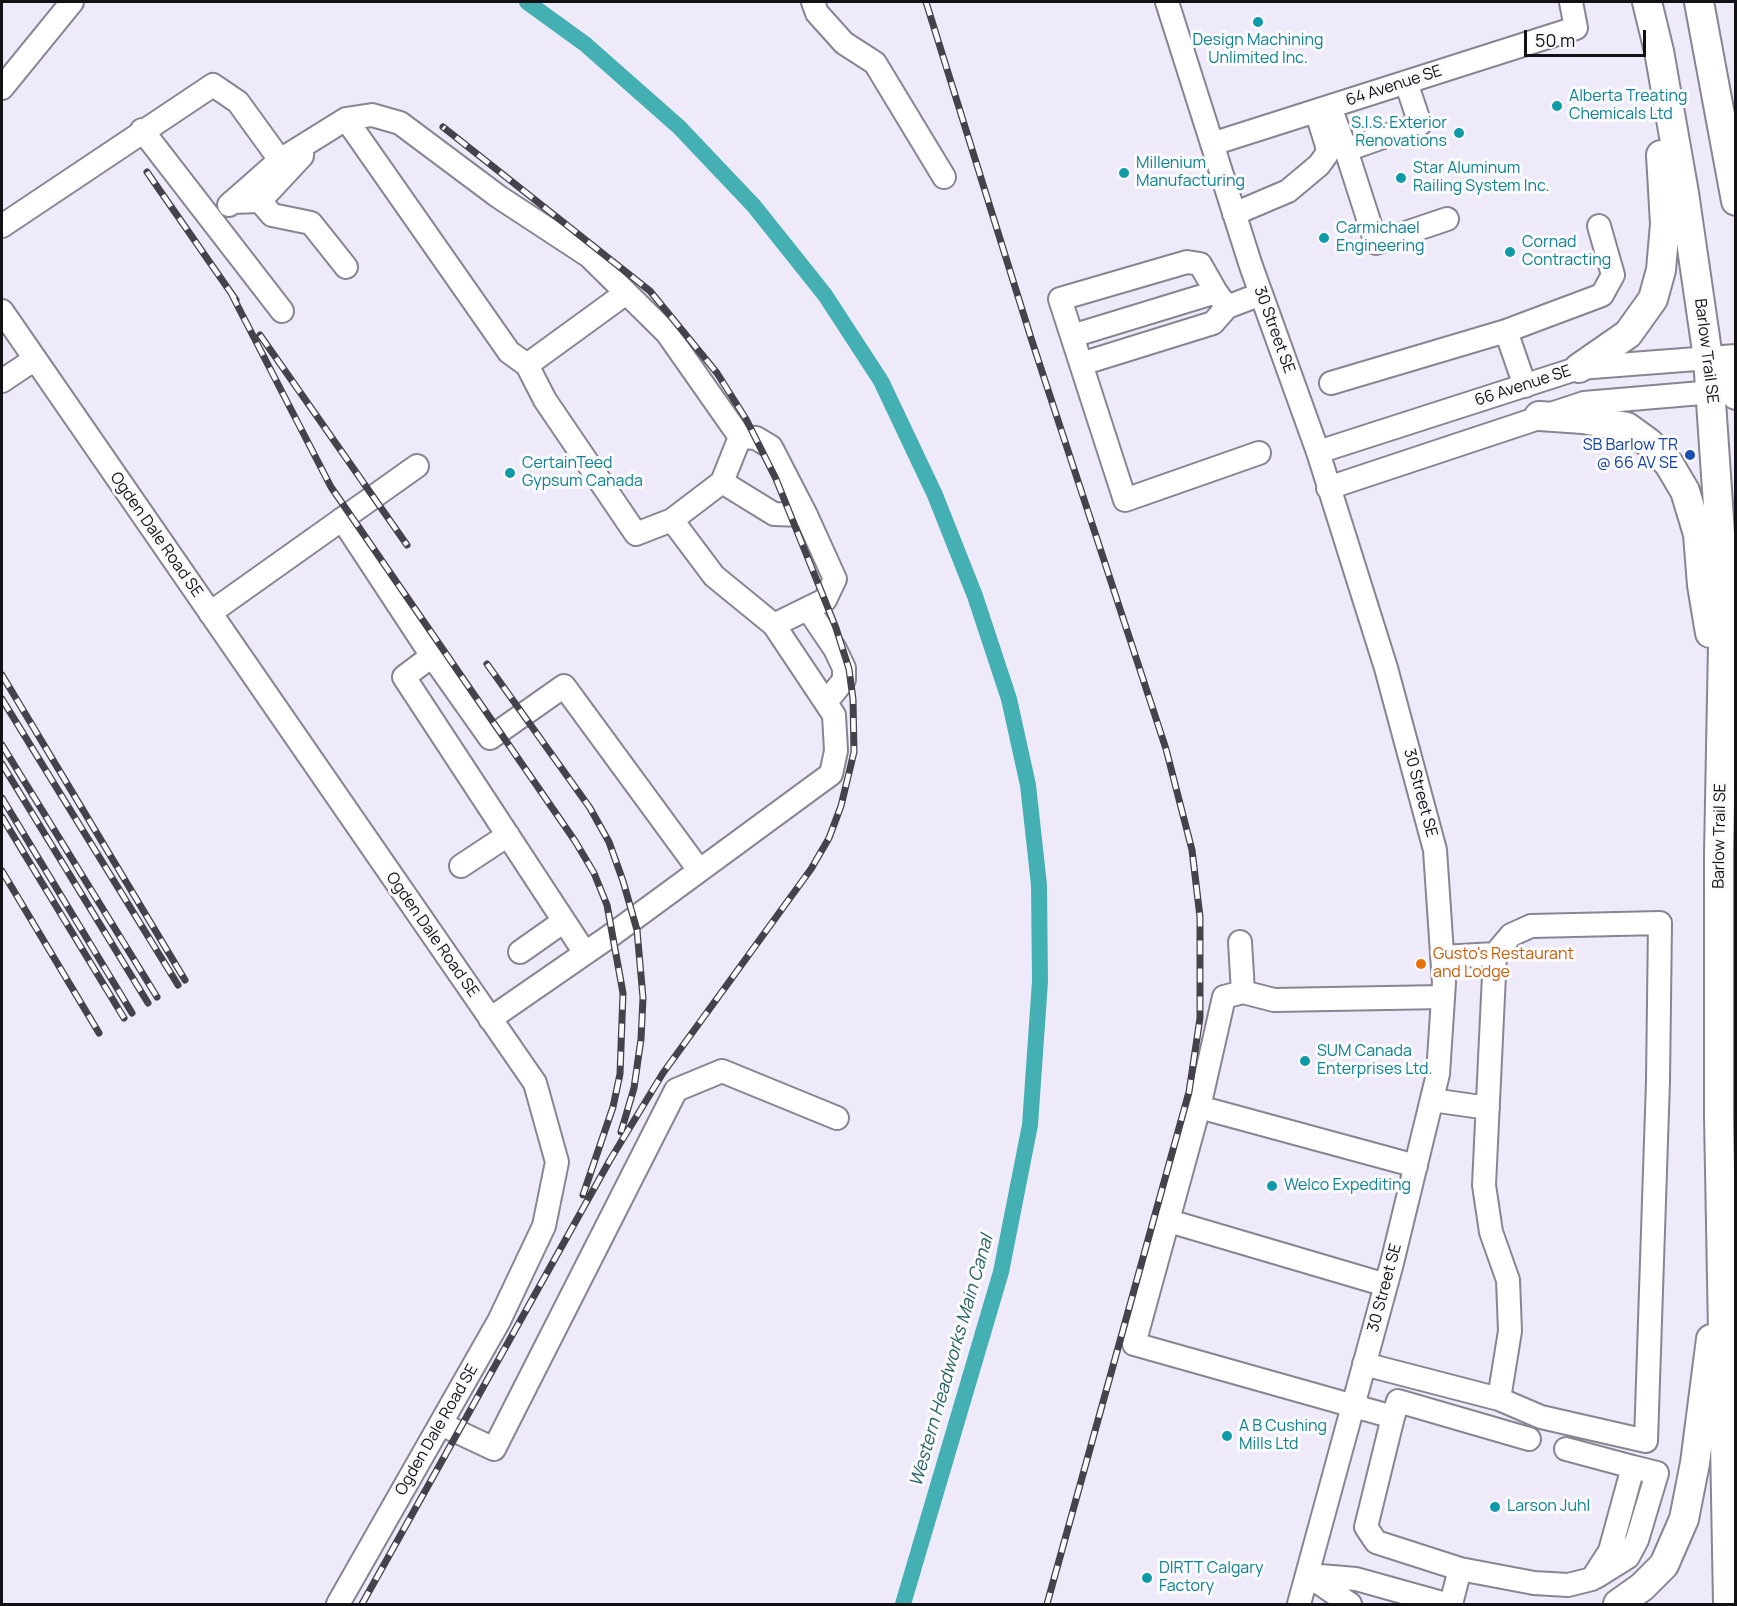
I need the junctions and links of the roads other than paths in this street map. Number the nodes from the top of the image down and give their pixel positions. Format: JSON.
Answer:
{"nodes":[{"id":1,"x":72,"y":2,"type":"edge"},
{"id":2,"x":813,"y":2,"type":"edge"},
{"id":3,"x":1167,"y":2,"type":"edge"},
{"id":4,"x":1571,"y":2,"type":"edge"},
{"id":5,"x":1647,"y":2,"type":"edge"},
{"id":6,"x":1699,"y":2,"type":"edge"},
{"id":7,"x":1659,"y":51,"type":"junction"},
{"id":8,"x":4,"y":82,"type":"edge"},
{"id":9,"x":1406,"y":82,"type":"junction"},
{"id":10,"x":1323,"y":109,"type":"junction"},
{"id":11,"x":346,"y":119,"type":"junction"},
{"id":12,"x":142,"y":130,"type":"junction"},
{"id":13,"x":1212,"y":144,"type":"junction"},
{"id":14,"x":302,"y":146,"type":"junction"},
{"id":15,"x":1346,"y":150,"type":"junction"},
{"id":16,"x":280,"y":160,"type":"junction"},
{"id":17,"x":944,"y":177,"type":"dead end"},
{"id":18,"x":260,"y":201,"type":"junction"},
{"id":19,"x":1736,"y":201,"type":"edge"},
{"id":20,"x":232,"y":202,"type":"junction"},
{"id":21,"x":1234,"y":214,"type":"junction"},
{"id":22,"x":1447,"y":219,"type":"dead end"},
{"id":23,"x":211,"y":220,"type":"junction"},
{"id":24,"x":2,"y":226,"type":"edge"},
{"id":25,"x":1599,"y":226,"type":"dead end"},
{"id":26,"x":346,"y":267,"type":"dead end"},
{"id":27,"x":626,"y":293,"type":"junction"},
{"id":28,"x":1261,"y":294,"type":"junction"},
{"id":29,"x":1221,"y":299,"type":"junction"},
{"id":30,"x":2,"y":311,"type":"edge"},
{"id":31,"x":282,"y":311,"type":"dead end"},
{"id":32,"x":1506,"y":331,"type":"junction"},
{"id":33,"x":1072,"y":336,"type":"junction"},
{"id":34,"x":1722,"y":357,"type":"edge"},
{"id":35,"x":35,"y":359,"type":"junction"},
{"id":36,"x":1081,"y":364,"type":"junction"},
{"id":37,"x":527,"y":365,"type":"junction"},
{"id":38,"x":1579,"y":368,"type":"junction"},
{"id":39,"x":2,"y":381,"type":"edge"},
{"id":40,"x":1330,"y":383,"type":"dead end"},
{"id":41,"x":1525,"y":386,"type":"junction"},
{"id":42,"x":1729,"y":392,"type":"edge"},
{"id":43,"x":1539,"y":416,"type":"junction"},
{"id":44,"x":740,"y":437,"type":"junction"},
{"id":45,"x":1318,"y":452,"type":"junction"},
{"id":46,"x":1259,"y":453,"type":"dead end"},
{"id":47,"x":417,"y":466,"type":"dead end"},
{"id":48,"x":722,"y":482,"type":"junction"},
{"id":49,"x":1328,"y":488,"type":"junction"},
{"id":50,"x":806,"y":515,"type":"junction"},
{"id":51,"x":342,"y":519,"type":"junction"},
{"id":52,"x":672,"y":520,"type":"junction"},
{"id":53,"x":808,"y":609,"type":"junction"},
{"id":54,"x":210,"y":614,"type":"junction"},
{"id":55,"x":774,"y":625,"type":"junction"},
{"id":56,"x":432,"y":656,"type":"junction"},
{"id":57,"x":1722,"y":687,"type":"junction"},
{"id":58,"x":826,"y":702,"type":"junction"},
{"id":59,"x":508,"y":836,"type":"junction"},
{"id":60,"x":461,"y":866,"type":"dead end"},
{"id":61,"x":699,"y":870,"type":"junction"},
{"id":62,"x":564,"y":921,"type":"junction"},
{"id":63,"x":1240,"y":942,"type":"dead end"},
{"id":64,"x":520,"y":952,"type":"dead end"},
{"id":65,"x":585,"y":954,"type":"junction"},
{"id":66,"x":1495,"y":954,"type":"junction"},
{"id":67,"x":1442,"y":957,"type":"junction"},
{"id":68,"x":1243,"y":992,"type":"junction"},
{"id":69,"x":1443,"y":997,"type":"junction"},
{"id":70,"x":490,"y":1019,"type":"junction"},
{"id":71,"x":1432,"y":1100,"type":"junction"},
{"id":72,"x":1199,"y":1107,"type":"junction"},
{"id":73,"x":1488,"y":1108,"type":"junction"},
{"id":74,"x":837,"y":1118,"type":"dead end"},
{"id":75,"x":1416,"y":1166,"type":"junction"},
{"id":76,"x":1168,"y":1221,"type":"junction"},
{"id":77,"x":1723,"y":1254,"type":"junction"},
{"id":78,"x":1386,"y":1285,"type":"junction"},
{"id":79,"x":1726,"y":1355,"type":"junction"},
{"id":80,"x":1364,"y":1364,"type":"junction"},
{"id":81,"x":1499,"y":1399,"type":"junction"},
{"id":82,"x":1353,"y":1406,"type":"junction"},
{"id":83,"x":1736,"y":1413,"type":"edge"},
{"id":84,"x":1393,"y":1417,"type":"junction"},
{"id":85,"x":441,"y":1424,"type":"junction"},
{"id":86,"x":1529,"y":1439,"type":"dead end"},
{"id":87,"x":1566,"y":1449,"type":"dead end"},
{"id":88,"x":1460,"y":1569,"type":"junction"},
{"id":89,"x":1308,"y":1575,"type":"junction"},
{"id":90,"x":338,"y":1605,"type":"edge"},
{"id":91,"x":1299,"y":1605,"type":"edge"},
{"id":92,"x":1350,"y":1605,"type":"edge"},
{"id":93,"x":1446,"y":1605,"type":"edge"},
{"id":94,"x":1451,"y":1605,"type":"edge"},
{"id":95,"x":1618,"y":1605,"type":"edge"},
{"id":96,"x":1728,"y":1605,"type":"edge"}],
"edges":[{"from":1,"to":8,"type":"street"},
{"from":2,"to":17,"type":"street"},
{"from":3,"to":13,"type":"street","name":"30 Street SE"},
{"from":4,"to":9,"type":"street","name":"64 Avenue SE"},
{"from":5,"to":7,"type":"main road","name":"Barlow Trail SE"},
{"from":6,"to":19,"type":"main road"},
{"from":7,"to":34,"type":"main road","name":"Barlow Trail SE"},
{"from":7,"to":38,"type":"main road"},
{"from":9,"to":10,"type":"street","name":"64 Avenue SE"},
{"from":9,"to":15,"type":"street"},
{"from":10,"to":13,"type":"street","name":"64 Avenue SE"},
{"from":10,"to":15,"type":"street"},
{"from":10,"to":21,"type":"street"},
{"from":11,"to":14,"type":"street"},
{"from":11,"to":27,"type":"street"},
{"from":11,"to":37,"type":"street"},
{"from":12,"to":16,"type":"street"},
{"from":12,"to":23,"type":"street"},
{"from":12,"to":24,"type":"street"},
{"from":13,"to":21,"type":"street","name":"30 Street SE"},
{"from":14,"to":16,"type":"street"},
{"from":14,"to":18,"type":"street"},
{"from":15,"to":22,"type":"street"},
{"from":16,"to":20,"type":"street"},
{"from":18,"to":20,"type":"street"},
{"from":18,"to":26,"type":"street"},
{"from":20,"to":23,"type":"street"},
{"from":21,"to":28,"type":"street","name":"30 Street SE"},
{"from":23,"to":31,"type":"street"},
{"from":25,"to":32,"type":"street"},
{"from":27,"to":37,"type":"street"},
{"from":27,"to":44,"type":"street"},
{"from":28,"to":29,"type":"street"},
{"from":28,"to":45,"type":"street","name":"30 Street SE"},
{"from":29,"to":33,"type":"street"},
{"from":29,"to":33,"type":"street"},
{"from":29,"to":36,"type":"street"},
{"from":30,"to":35,"type":"street","name":"Ogden Dale Road SE"},
{"from":32,"to":40,"type":"street"},
{"from":32,"to":41,"type":"street"},
{"from":33,"to":36,"type":"street"},
{"from":34,"to":38,"type":"street","name":"66 Avenue SE"},
{"from":34,"to":42,"type":"main road","name":"Barlow Trail SE"},
{"from":35,"to":39,"type":"street"},
{"from":35,"to":54,"type":"street","name":"Ogden Dale Road SE"},
{"from":36,"to":46,"type":"street"},
{"from":37,"to":52,"type":"street"},
{"from":38,"to":41,"type":"street","name":"66 Avenue SE"},
{"from":41,"to":45,"type":"street","name":"66 Avenue SE"},
{"from":42,"to":43,"type":"street","name":"66 Avenue SE"},
{"from":42,"to":57,"type":"main road","name":"Barlow Trail SE"},
{"from":43,"to":49,"type":"street","name":"66 Avenue SE"},
{"from":43,"to":57,"type":"main road"},
{"from":44,"to":48,"type":"street"},
{"from":44,"to":50,"type":"street"},
{"from":45,"to":49,"type":"street","name":"30 Street SE"},
{"from":47,"to":51,"type":"street"},
{"from":48,"to":50,"type":"street"},
{"from":48,"to":52,"type":"street"},
{"from":49,"to":67,"type":"street","name":"30 Street SE"},
{"from":50,"to":53,"type":"street"},
{"from":51,"to":54,"type":"street"},
{"from":51,"to":56,"type":"street"},
{"from":52,"to":55,"type":"street"},
{"from":53,"to":55,"type":"street"},
{"from":53,"to":58,"type":"street"},
{"from":54,"to":70,"type":"street","name":"Ogden Dale Road SE"},
{"from":55,"to":58,"type":"street"},
{"from":56,"to":59,"type":"street"},
{"from":56,"to":61,"type":"street"},
{"from":57,"to":77,"type":"main road","name":"Barlow Trail SE"},
{"from":58,"to":61,"type":"street"},
{"from":59,"to":60,"type":"street"},
{"from":59,"to":62,"type":"street"},
{"from":61,"to":65,"type":"street"},
{"from":62,"to":64,"type":"street"},
{"from":62,"to":65,"type":"street"},
{"from":63,"to":68,"type":"street"},
{"from":65,"to":70,"type":"street"},
{"from":66,"to":67,"type":"street"},
{"from":66,"to":73,"type":"street"},
{"from":66,"to":81,"type":"street"},
{"from":67,"to":69,"type":"street","name":"30 Street SE"},
{"from":68,"to":69,"type":"street"},
{"from":68,"to":72,"type":"street"},
{"from":69,"to":71,"type":"street","name":"30 Street SE"},
{"from":70,"to":85,"type":"street","name":"Ogden Dale Road SE"},
{"from":71,"to":73,"type":"street"},
{"from":71,"to":75,"type":"street","name":"30 Street SE"},
{"from":72,"to":75,"type":"street"},
{"from":72,"to":76,"type":"street"},
{"from":73,"to":81,"type":"street"},
{"from":74,"to":85,"type":"street"},
{"from":75,"to":78,"type":"street","name":"30 Street SE"},
{"from":76,"to":78,"type":"street"},
{"from":76,"to":82,"type":"street"},
{"from":77,"to":79,"type":"main road","name":"Barlow Trail SE"},
{"from":77,"to":95,"type":"main road"},
{"from":78,"to":80,"type":"street","name":"30 Street SE"},
{"from":79,"to":83,"type":"main road"},
{"from":79,"to":96,"type":"main road","name":"Barlow Trail SE"},
{"from":80,"to":81,"type":"street"},
{"from":80,"to":82,"type":"street","name":"30 Street SE"},
{"from":82,"to":84,"type":"street"},
{"from":82,"to":89,"type":"street","name":"30 Street SE"},
{"from":84,"to":86,"type":"street"},
{"from":84,"to":88,"type":"street"},
{"from":85,"to":90,"type":"street","name":"Ogden Dale Road SE"},
{"from":87,"to":88,"type":"street"},
{"from":88,"to":94,"type":"street"},
{"from":89,"to":91,"type":"street","name":"30 Street SE"},
{"from":89,"to":92,"type":"street"},
{"from":89,"to":93,"type":"street"}]}
